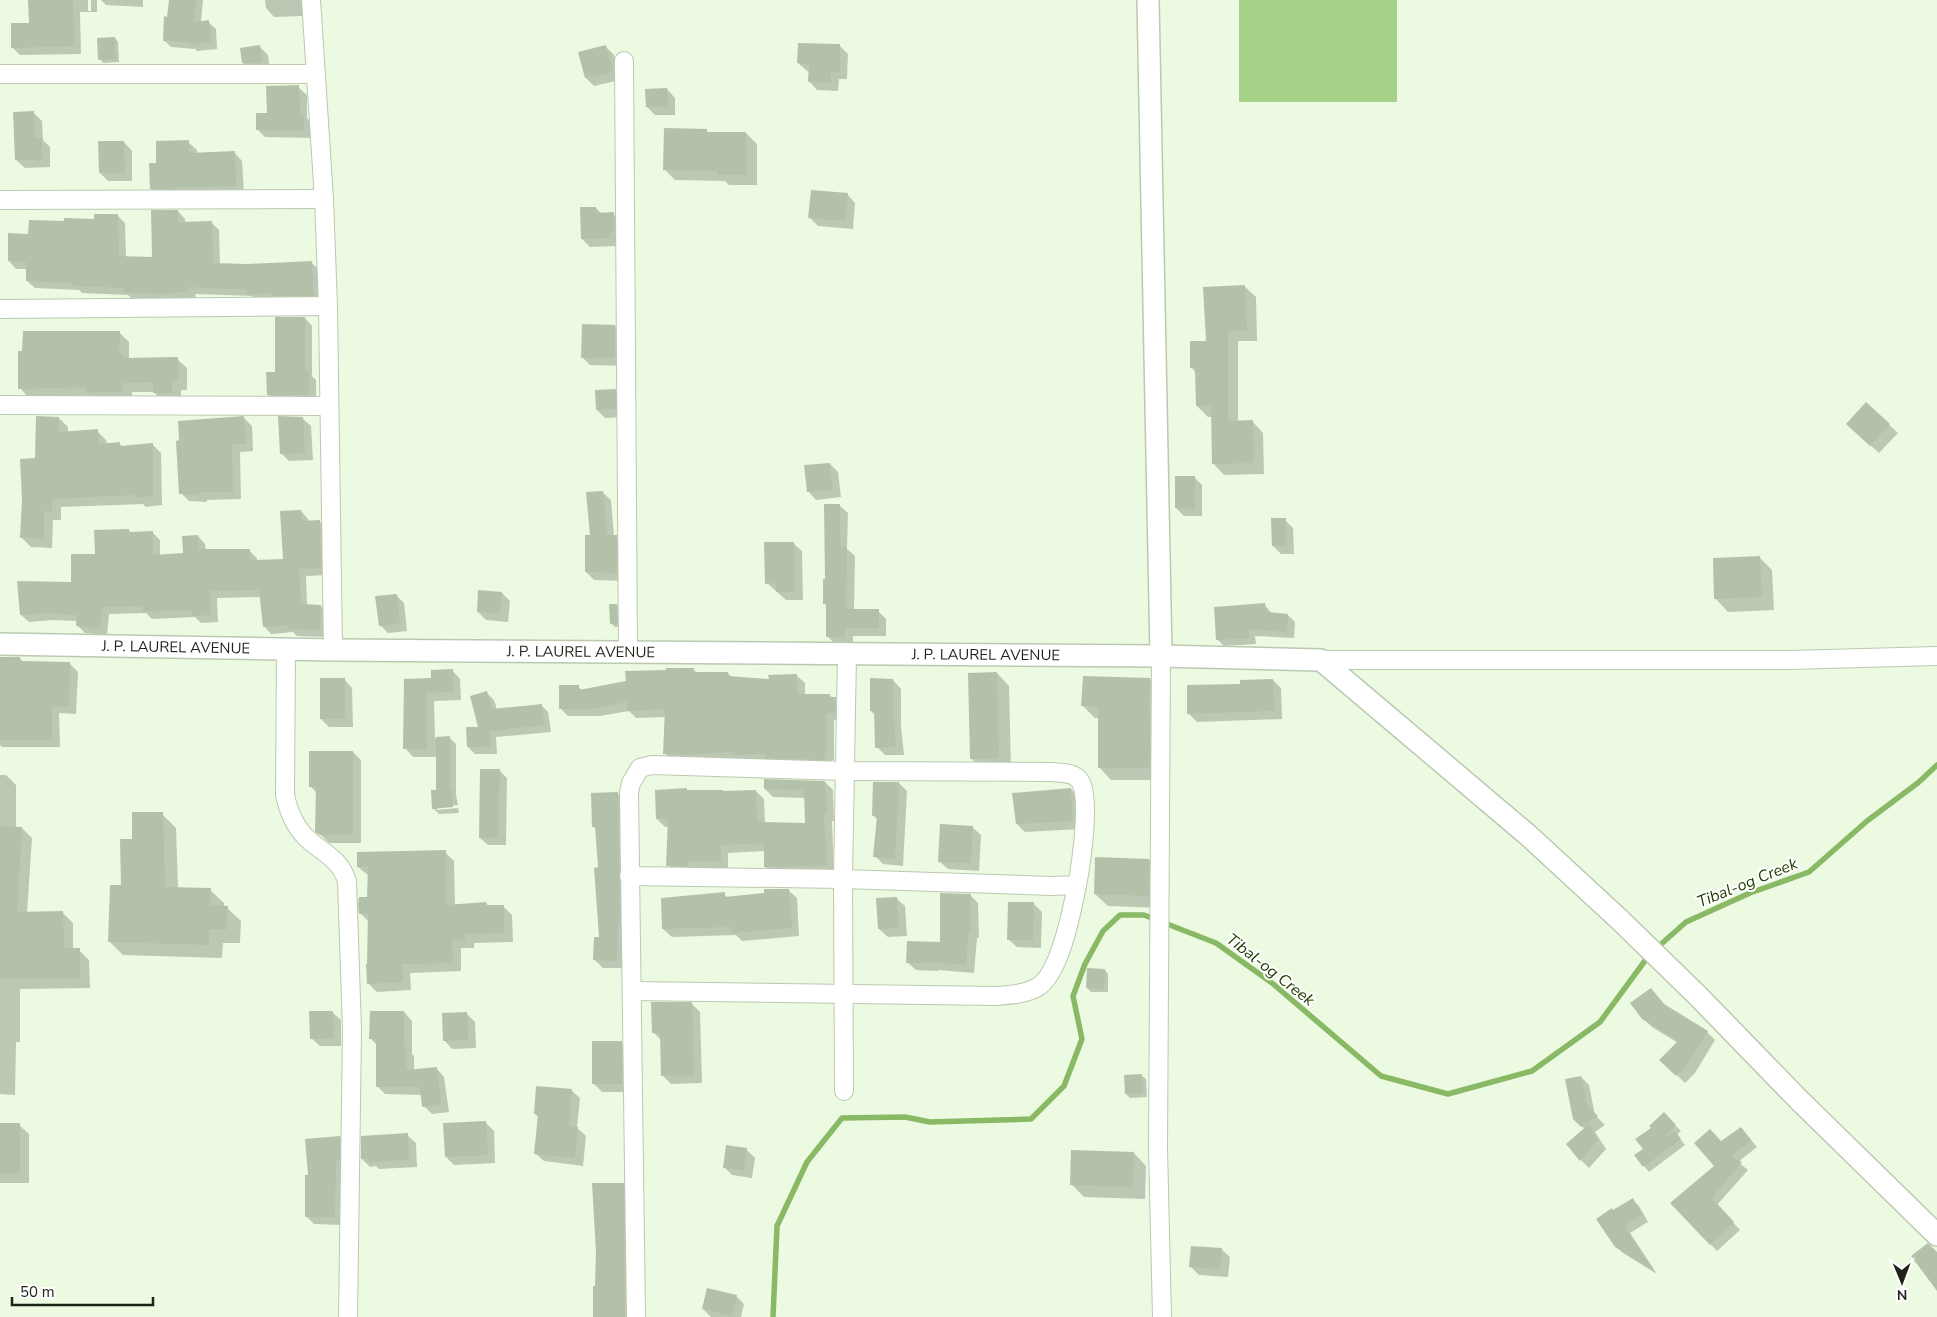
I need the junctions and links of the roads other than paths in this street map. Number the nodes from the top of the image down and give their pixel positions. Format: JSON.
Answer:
{"nodes":[{"id":1,"x":311,"y":0,"type":"edge"},
{"id":2,"x":1148,"y":0,"type":"edge"},
{"id":3,"x":624,"y":62,"type":"dead end"},
{"id":4,"x":0,"y":74,"type":"edge"},
{"id":5,"x":316,"y":74,"type":"junction"},
{"id":6,"x":324,"y":199,"type":"junction"},
{"id":7,"x":0,"y":200,"type":"edge"},
{"id":8,"x":328,"y":306,"type":"junction"},
{"id":9,"x":0,"y":309,"type":"edge"},
{"id":10,"x":0,"y":404,"type":"edge"},
{"id":11,"x":329,"y":406,"type":"junction"},
{"id":12,"x":0,"y":644,"type":"edge"},
{"id":13,"x":286,"y":649,"type":"junction"},
{"id":14,"x":333,"y":650,"type":"junction"},
{"id":15,"x":628,"y":652,"type":"junction"},
{"id":16,"x":847,"y":653,"type":"junction"},
{"id":17,"x":1161,"y":656,"type":"junction"},
{"id":18,"x":1937,"y":656,"type":"edge"},
{"id":19,"x":1321,"y":660,"type":"junction"},
{"id":20,"x":846,"y":771,"type":"junction"},
{"id":21,"x":629,"y":876,"type":"junction"},
{"id":22,"x":843,"y":879,"type":"junction"},
{"id":23,"x":1077,"y":885,"type":"junction"},
{"id":24,"x":632,"y":990,"type":"junction"},
{"id":25,"x":844,"y":992,"type":"junction"},
{"id":26,"x":844,"y":1091,"type":"dead end"},
{"id":27,"x":1937,"y":1235,"type":"edge"},
{"id":28,"x":348,"y":1317,"type":"edge"},
{"id":29,"x":636,"y":1317,"type":"edge"},
{"id":30,"x":1162,"y":1317,"type":"edge"}],
"edges":[{"from":1,"to":5,"type":"street"},
{"from":2,"to":17,"type":"street"},
{"from":3,"to":15,"type":"street"},
{"from":4,"to":5,"type":"street"},
{"from":5,"to":6,"type":"street"},
{"from":6,"to":7,"type":"street"},
{"from":6,"to":8,"type":"street"},
{"from":8,"to":9,"type":"street"},
{"from":8,"to":11,"type":"street"},
{"from":10,"to":11,"type":"street"},
{"from":11,"to":14,"type":"street"},
{"from":12,"to":13,"type":"street","name":"J. P. LAUREL AVENUE"},
{"from":13,"to":14,"type":"street","name":"J. P. LAUREL AVENUE"},
{"from":13,"to":28,"type":"street"},
{"from":14,"to":15,"type":"street","name":"J. P. LAUREL AVENUE"},
{"from":15,"to":16,"type":"street","name":"J. P. LAUREL AVENUE"},
{"from":16,"to":17,"type":"street","name":"J. P. LAUREL AVENUE"},
{"from":16,"to":20,"type":"street"},
{"from":17,"to":19,"type":"street","name":"J. P. LAUREL AVENUE"},
{"from":17,"to":30,"type":"street"},
{"from":18,"to":19,"type":"street"},
{"from":19,"to":27,"type":"street"},
{"from":20,"to":21,"type":"street"},
{"from":20,"to":22,"type":"street"},
{"from":20,"to":23,"type":"street"},
{"from":21,"to":22,"type":"street"},
{"from":21,"to":24,"type":"street"},
{"from":22,"to":23,"type":"street"},
{"from":22,"to":25,"type":"street"},
{"from":23,"to":25,"type":"street"},
{"from":24,"to":25,"type":"street"},
{"from":24,"to":29,"type":"street"},
{"from":25,"to":26,"type":"street"}]}
